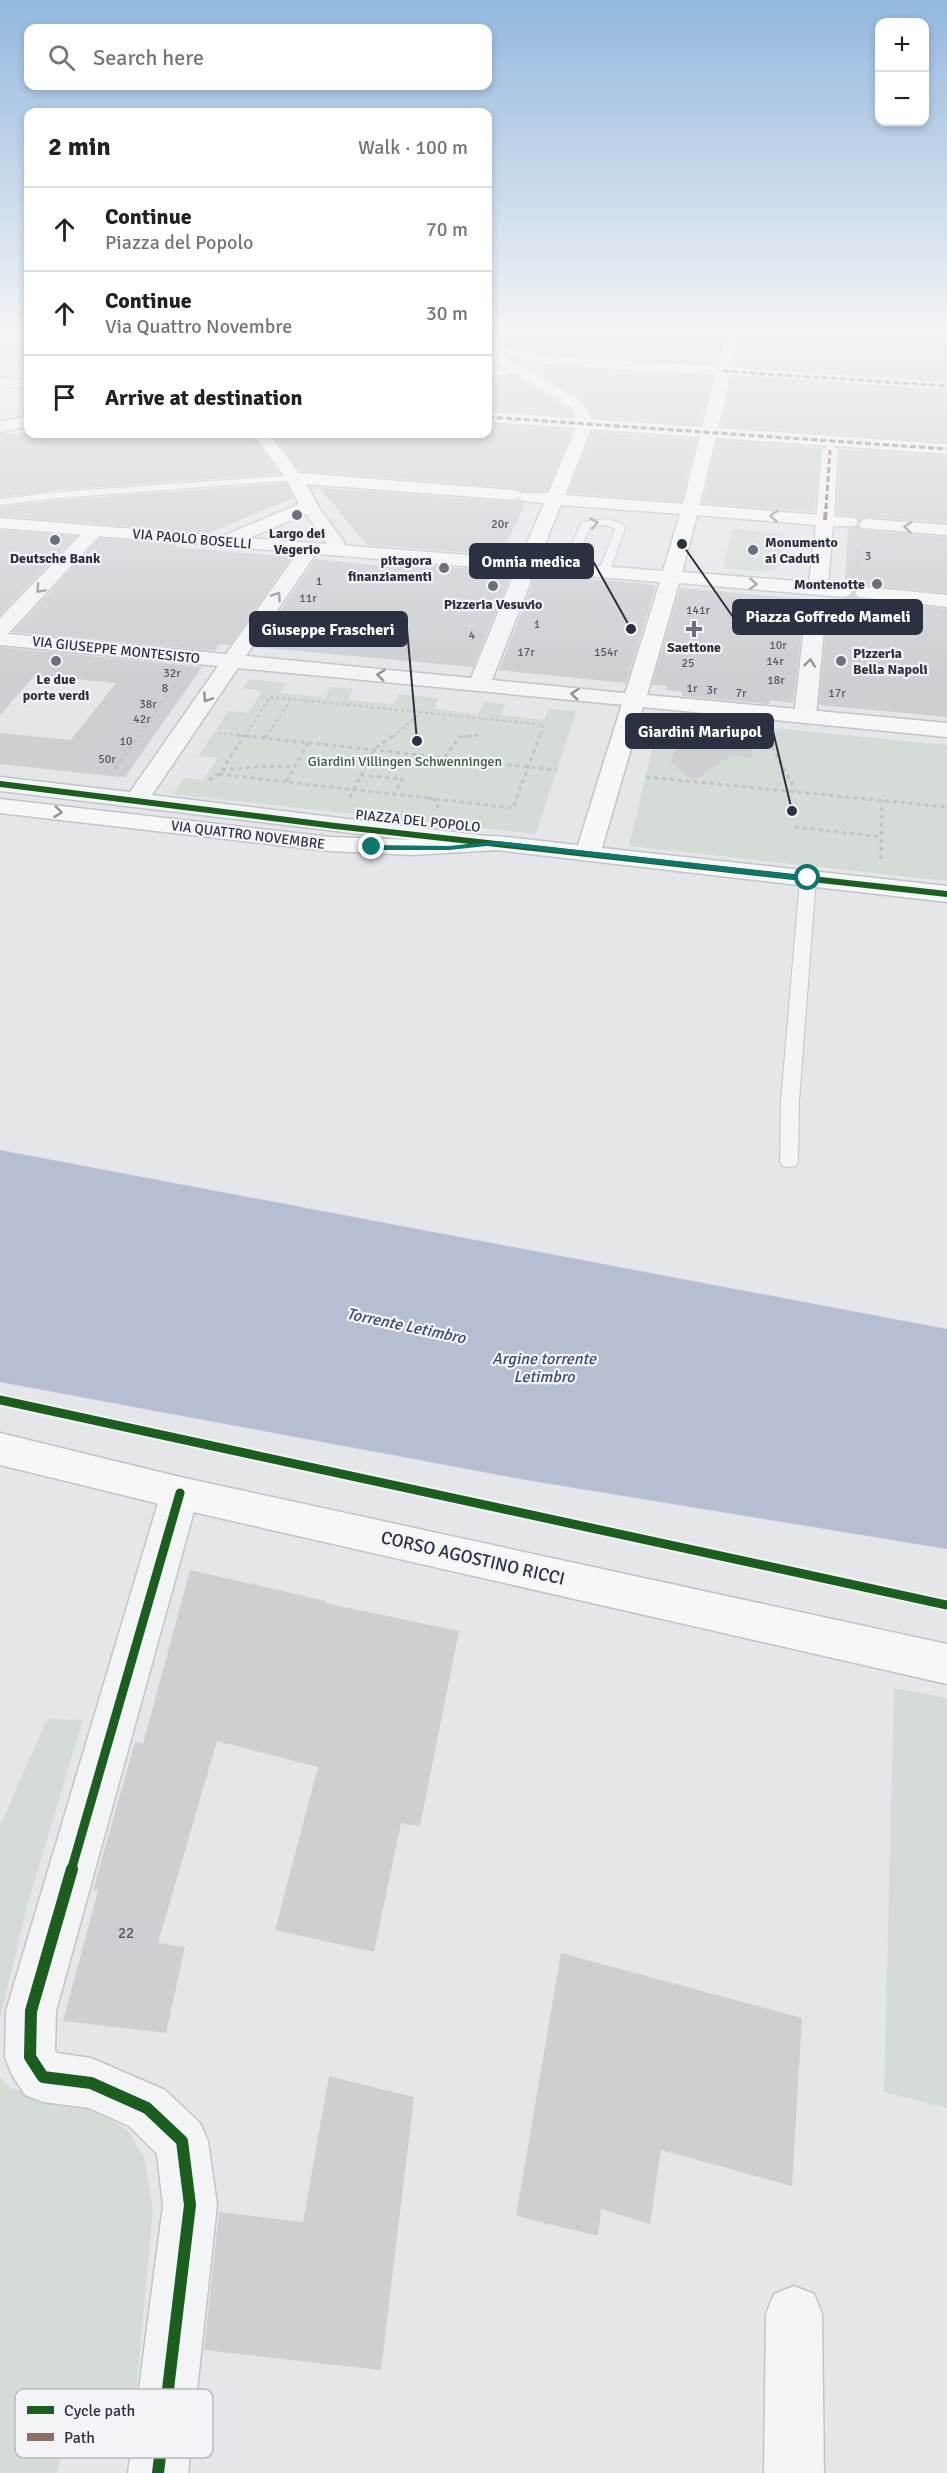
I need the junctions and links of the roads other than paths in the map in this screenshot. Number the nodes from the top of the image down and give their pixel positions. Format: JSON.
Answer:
{"nodes":[{"id":1,"x":269,"y":444,"type":"edge"},
{"id":2,"x":576,"y":444,"type":"edge"},
{"id":3,"x":705,"y":444,"type":"edge"},
{"id":4,"x":878,"y":444,"type":"edge"},
{"id":5,"x":947,"y":449,"type":"edge"},
{"id":6,"x":830,"y":450,"type":"dead end"},
{"id":7,"x":294,"y":478,"type":"junction"},
{"id":8,"x":555,"y":499,"type":"junction"},
{"id":9,"x":0,"y":502,"type":"edge"},
{"id":10,"x":309,"y":506,"type":"junction"},
{"id":11,"x":690,"y":509,"type":"junction"},
{"id":12,"x":825,"y":520,"type":"junction"},
{"id":13,"x":849,"y":522,"type":"dead end"},
{"id":14,"x":0,"y":523,"type":"edge"},
{"id":15,"x":868,"y":524,"type":"dead end"},
{"id":16,"x":947,"y":530,"type":"edge"},
{"id":17,"x":94,"y":531,"type":"junction"},
{"id":18,"x":224,"y":542,"type":"junction"},
{"id":19,"x":310,"y":549,"type":"junction"},
{"id":20,"x":336,"y":551,"type":"junction"},
{"id":21,"x":566,"y":569,"type":"junction"},
{"id":22,"x":604,"y":573,"type":"junction"},
{"id":23,"x":524,"y":574,"type":"junction"},
{"id":24,"x":670,"y":578,"type":"junction"},
{"id":25,"x":843,"y":591,"type":"dead end"},
{"id":26,"x":865,"y":593,"type":"dead end"},
{"id":27,"x":817,"y":600,"type":"junction"},
{"id":28,"x":947,"y":601,"type":"edge"},
{"id":29,"x":0,"y":630,"type":"edge"},
{"id":30,"x":0,"y":639,"type":"edge"},
{"id":31,"x":232,"y":661,"type":"junction"},
{"id":32,"x":479,"y":685,"type":"junction"},
{"id":33,"x":634,"y":700,"type":"junction"},
{"id":34,"x":805,"y":716,"type":"junction"},
{"id":35,"x":947,"y":730,"type":"edge"},
{"id":36,"x":0,"y":784,"type":"edge"},
{"id":37,"x":136,"y":801,"type":"junction"},
{"id":38,"x":0,"y":806,"type":"edge"},
{"id":39,"x":496,"y":843,"type":"junction"},
{"id":40,"x":588,"y":854,"type":"junction"},
{"id":41,"x":808,"y":878,"type":"junction"},
{"id":42,"x":947,"y":894,"type":"edge"},
{"id":43,"x":789,"y":1161,"type":"dead end"},
{"id":44,"x":0,"y":1449,"type":"edge"},
{"id":45,"x":180,"y":1492,"type":"junction"},
{"id":46,"x":947,"y":1664,"type":"edge"},
{"id":47,"x":794,"y":2314,"type":"dead end"},
{"id":48,"x":168,"y":2389,"type":"edge"},
{"id":49,"x":160,"y":2458,"type":"edge"},
{"id":50,"x":158,"y":2473,"type":"edge"},
{"id":51,"x":794,"y":2473,"type":"edge"}],
"edges":[{"from":1,"to":7,"type":"street"},
{"from":2,"to":8,"type":"street"},
{"from":3,"to":11,"type":"street"},
{"from":4,"to":5,"type":"street"},
{"from":6,"to":12,"type":"street"},
{"from":7,"to":8,"type":"street"},
{"from":7,"to":9,"type":"lane"},
{"from":7,"to":10,"type":"street"},
{"from":8,"to":11,"type":"street"},
{"from":8,"to":23,"type":"street"},
{"from":10,"to":18,"type":"street"},
{"from":10,"to":20,"type":"street"},
{"from":12,"to":11,"type":"street","one_way":true},
{"from":11,"to":24,"type":"street"},
{"from":12,"to":13,"type":"street"},
{"from":12,"to":27,"type":"street"},
{"from":14,"to":17,"type":"street","name":"VIA PAOLO BOSELLI"},
{"from":16,"to":15,"type":"street","one_way":true},
{"from":17,"to":18,"type":"street","name":"VIA PAOLO BOSELLI"},
{"from":17,"to":29,"type":"street","one_way":true},
{"from":18,"to":19,"type":"street","name":"VIA PAOLO BOSELLI"},
{"from":19,"to":20,"type":"street","name":"VIA PAOLO BOSELLI"},
{"from":31,"to":19,"type":"street","one_way":true},
{"from":20,"to":23,"type":"street","name":"VIA PAOLO BOSELLI"},
{"from":21,"to":22,"type":"street","name":"VIA PAOLO BOSELLI"},
{"from":21,"to":22,"type":"lane","one_way":true},
{"from":21,"to":23,"type":"street","name":"VIA PAOLO BOSELLI"},
{"from":22,"to":24,"type":"street","name":"VIA PAOLO BOSELLI"},
{"from":23,"to":32,"type":"street"},
{"from":24,"to":27,"type":"street","name":"VIA PAOLO BOSELLI","one_way":true},
{"from":24,"to":33,"type":"street"},
{"from":25,"to":27,"type":"street","name":"VIA PAOLO BOSELLI"},
{"from":26,"to":28,"type":"street"},
{"from":34,"to":27,"type":"street","one_way":true},
{"from":30,"to":31,"type":"street","name":"VIA GIUSEPPE MONTESISTO"},
{"from":32,"to":31,"type":"street","one_way":true},
{"from":31,"to":37,"type":"street","one_way":true},
{"from":33,"to":32,"type":"street","one_way":true},
{"from":33,"to":34,"type":"street"},
{"from":33,"to":40,"type":"street"},
{"from":34,"to":35,"type":"street"},
{"from":36,"to":37,"type":"street"},
{"from":37,"to":39,"type":"street","name":"PIAZZA DEL POPOLO"},
{"from":38,"to":39,"type":"street","name":"VIA QUATTRO NOVEMBRE","one_way":true},
{"from":39,"to":40,"type":"street","name":"PIAZZA DEL POPOLO"},
{"from":40,"to":41,"type":"street","name":"PIAZZA DEL POPOLO"},
{"from":41,"to":42,"type":"street","name":"PIAZZA DEL POPOLO"},
{"from":41,"to":43,"type":"lane"},
{"from":44,"to":45,"type":"street","name":"CORSO AGOSTINO RICCI"},
{"from":45,"to":46,"type":"street","name":"CORSO AGOSTINO RICCI"},
{"from":45,"to":48,"type":"street"},
{"from":47,"to":51,"type":"street"},
{"from":49,"to":50,"type":"street"}]}
